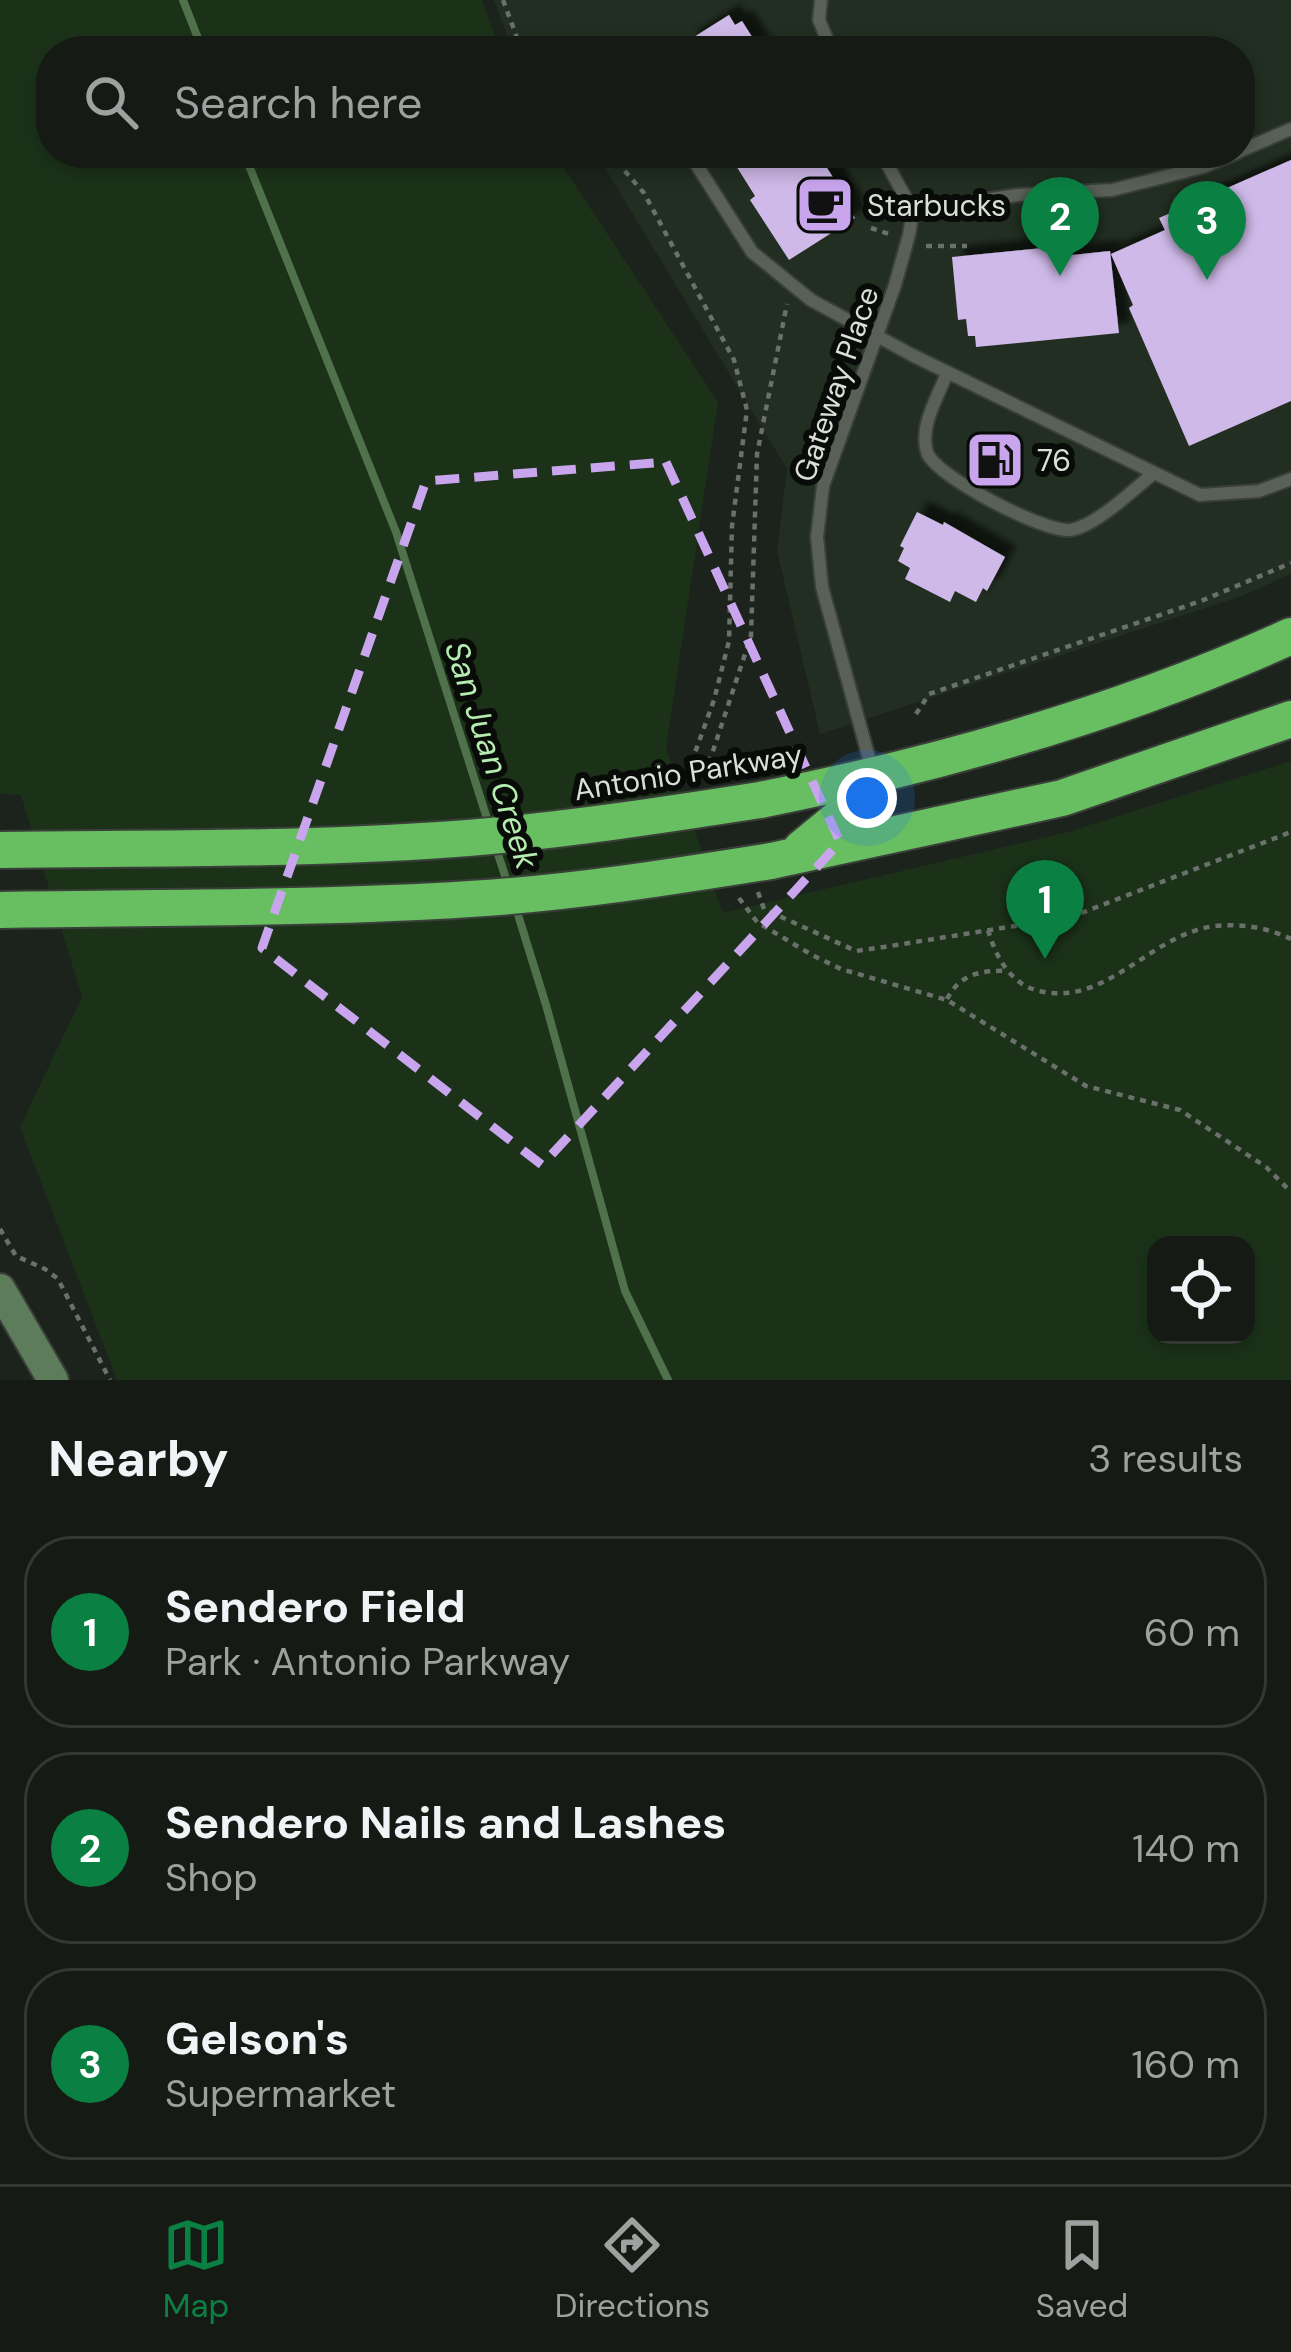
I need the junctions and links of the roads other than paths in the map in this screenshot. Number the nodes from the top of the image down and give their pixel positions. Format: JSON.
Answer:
{"nodes":[{"id":1,"x":821,"y":0,"type":"edge"},
{"id":2,"x":826,"y":36,"type":"edge"},
{"id":3,"x":1291,"y":129,"type":"edge"},
{"id":4,"x":1255,"y":145,"type":"edge"},
{"id":5,"x":699,"y":168,"type":"edge"},
{"id":6,"x":889,"y":168,"type":"edge"},
{"id":7,"x":1199,"y":168,"type":"edge"},
{"id":8,"x":913,"y":211,"type":"junction"},
{"id":9,"x":876,"y":335,"type":"junction"},
{"id":10,"x":947,"y":373,"type":"junction"},
{"id":11,"x":1154,"y":473,"type":"junction"},
{"id":12,"x":1291,"y":479,"type":"edge"},
{"id":13,"x":1291,"y":636,"type":"edge"},
{"id":14,"x":1291,"y":719,"type":"edge"},
{"id":15,"x":875,"y":777,"type":"junction"},
{"id":16,"x":0,"y":850,"type":"edge"},
{"id":17,"x":779,"y":860,"type":"junction"},
{"id":18,"x":0,"y":910,"type":"edge"},
{"id":19,"x":0,"y":1289,"type":"edge"},
{"id":20,"x":53,"y":1380,"type":"edge"}],
"edges":[{"from":1,"to":2,"type":"lane"},
{"from":3,"to":4,"type":"lane"},
{"from":5,"to":9,"type":"lane"},
{"from":6,"to":8,"type":"lane"},
{"from":7,"to":8,"type":"lane"},
{"from":8,"to":9,"type":"lane","name":"Gateway Place"},
{"from":9,"to":10,"type":"lane"},
{"from":9,"to":15,"type":"lane","name":"Gateway Place"},
{"from":10,"to":11,"type":"lane"},
{"from":10,"to":11,"type":"lane"},
{"from":11,"to":12,"type":"lane"},
{"from":13,"to":15,"type":"highway","name":"Antonio Parkway"},
{"from":14,"to":17,"type":"highway"},
{"from":15,"to":16,"type":"highway","name":"Antonio Parkway","bridge":true},
{"from":15,"to":17,"type":"highway"},
{"from":17,"to":18,"type":"highway","bridge":true},
{"from":19,"to":20,"type":"street"}]}
